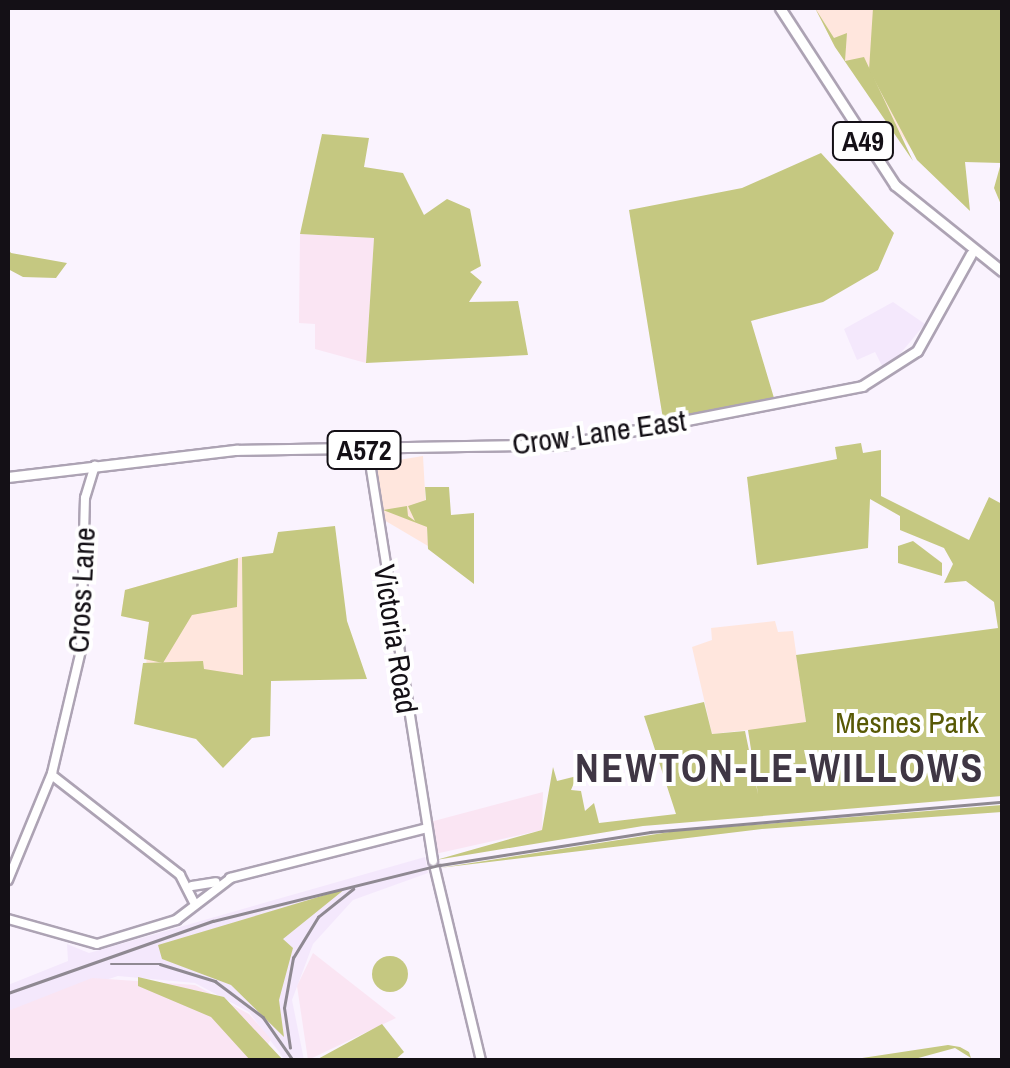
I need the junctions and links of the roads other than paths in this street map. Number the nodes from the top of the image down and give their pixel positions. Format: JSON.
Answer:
{"nodes":[{"id":1,"x":780,"y":8,"type":"edge"},
{"id":2,"x":971,"y":254,"type":"junction"},
{"id":3,"x":1002,"y":271,"type":"edge"},
{"id":4,"x":368,"y":450,"type":"junction"},
{"id":5,"x":95,"y":466,"type":"junction"},
{"id":6,"x":74,"y":469,"type":"junction"},
{"id":7,"x":8,"y":478,"type":"edge"},
{"id":8,"x":86,"y":498,"type":"junction"},
{"id":9,"x":52,"y":773,"type":"junction"},
{"id":10,"x":59,"y":790,"type":"junction"},
{"id":11,"x":42,"y":796,"type":"junction"},
{"id":12,"x":424,"y":829,"type":"junction"},
{"id":13,"x":231,"y":878,"type":"junction"},
{"id":14,"x":8,"y":880,"type":"edge"},
{"id":15,"x":192,"y":886,"type":"junction"},
{"id":16,"x":192,"y":906,"type":"junction"},
{"id":17,"x":8,"y":919,"type":"edge"},
{"id":18,"x":481,"y":1060,"type":"edge"}],
"edges":[{"from":1,"to":2,"type":"main road","number":"A49"},
{"from":2,"to":3,"type":"main road","number":"A49"},
{"from":2,"to":4,"type":"main road","name":"Crow Lane East","number":"A572"},
{"from":4,"to":5,"type":"main road","name":"Crow Lane East","number":"A572"},
{"from":4,"to":12,"type":"street","name":"Victoria Road"},
{"from":5,"to":6,"type":"main road","number":"A572"},
{"from":5,"to":8,"type":"street","name":"Cross Lane"},
{"from":6,"to":7,"type":"main road","number":"A572"},
{"from":6,"to":8,"type":"street"},
{"from":8,"to":9,"type":"street","name":"Cross Lane"},
{"from":9,"to":10,"type":"street"},
{"from":9,"to":11,"type":"street","name":"Cross Lane"},
{"from":10,"to":11,"type":"street"},
{"from":10,"to":15,"type":"street"},
{"from":11,"to":14,"type":"street","name":"Cross Lane"},
{"from":12,"to":13,"type":"street"},
{"from":12,"to":18,"type":"street","name":"Victoria Road"},
{"from":13,"to":15,"type":"street"},
{"from":13,"to":16,"type":"street"},
{"from":15,"to":16,"type":"street"},
{"from":16,"to":17,"type":"street"}]}
